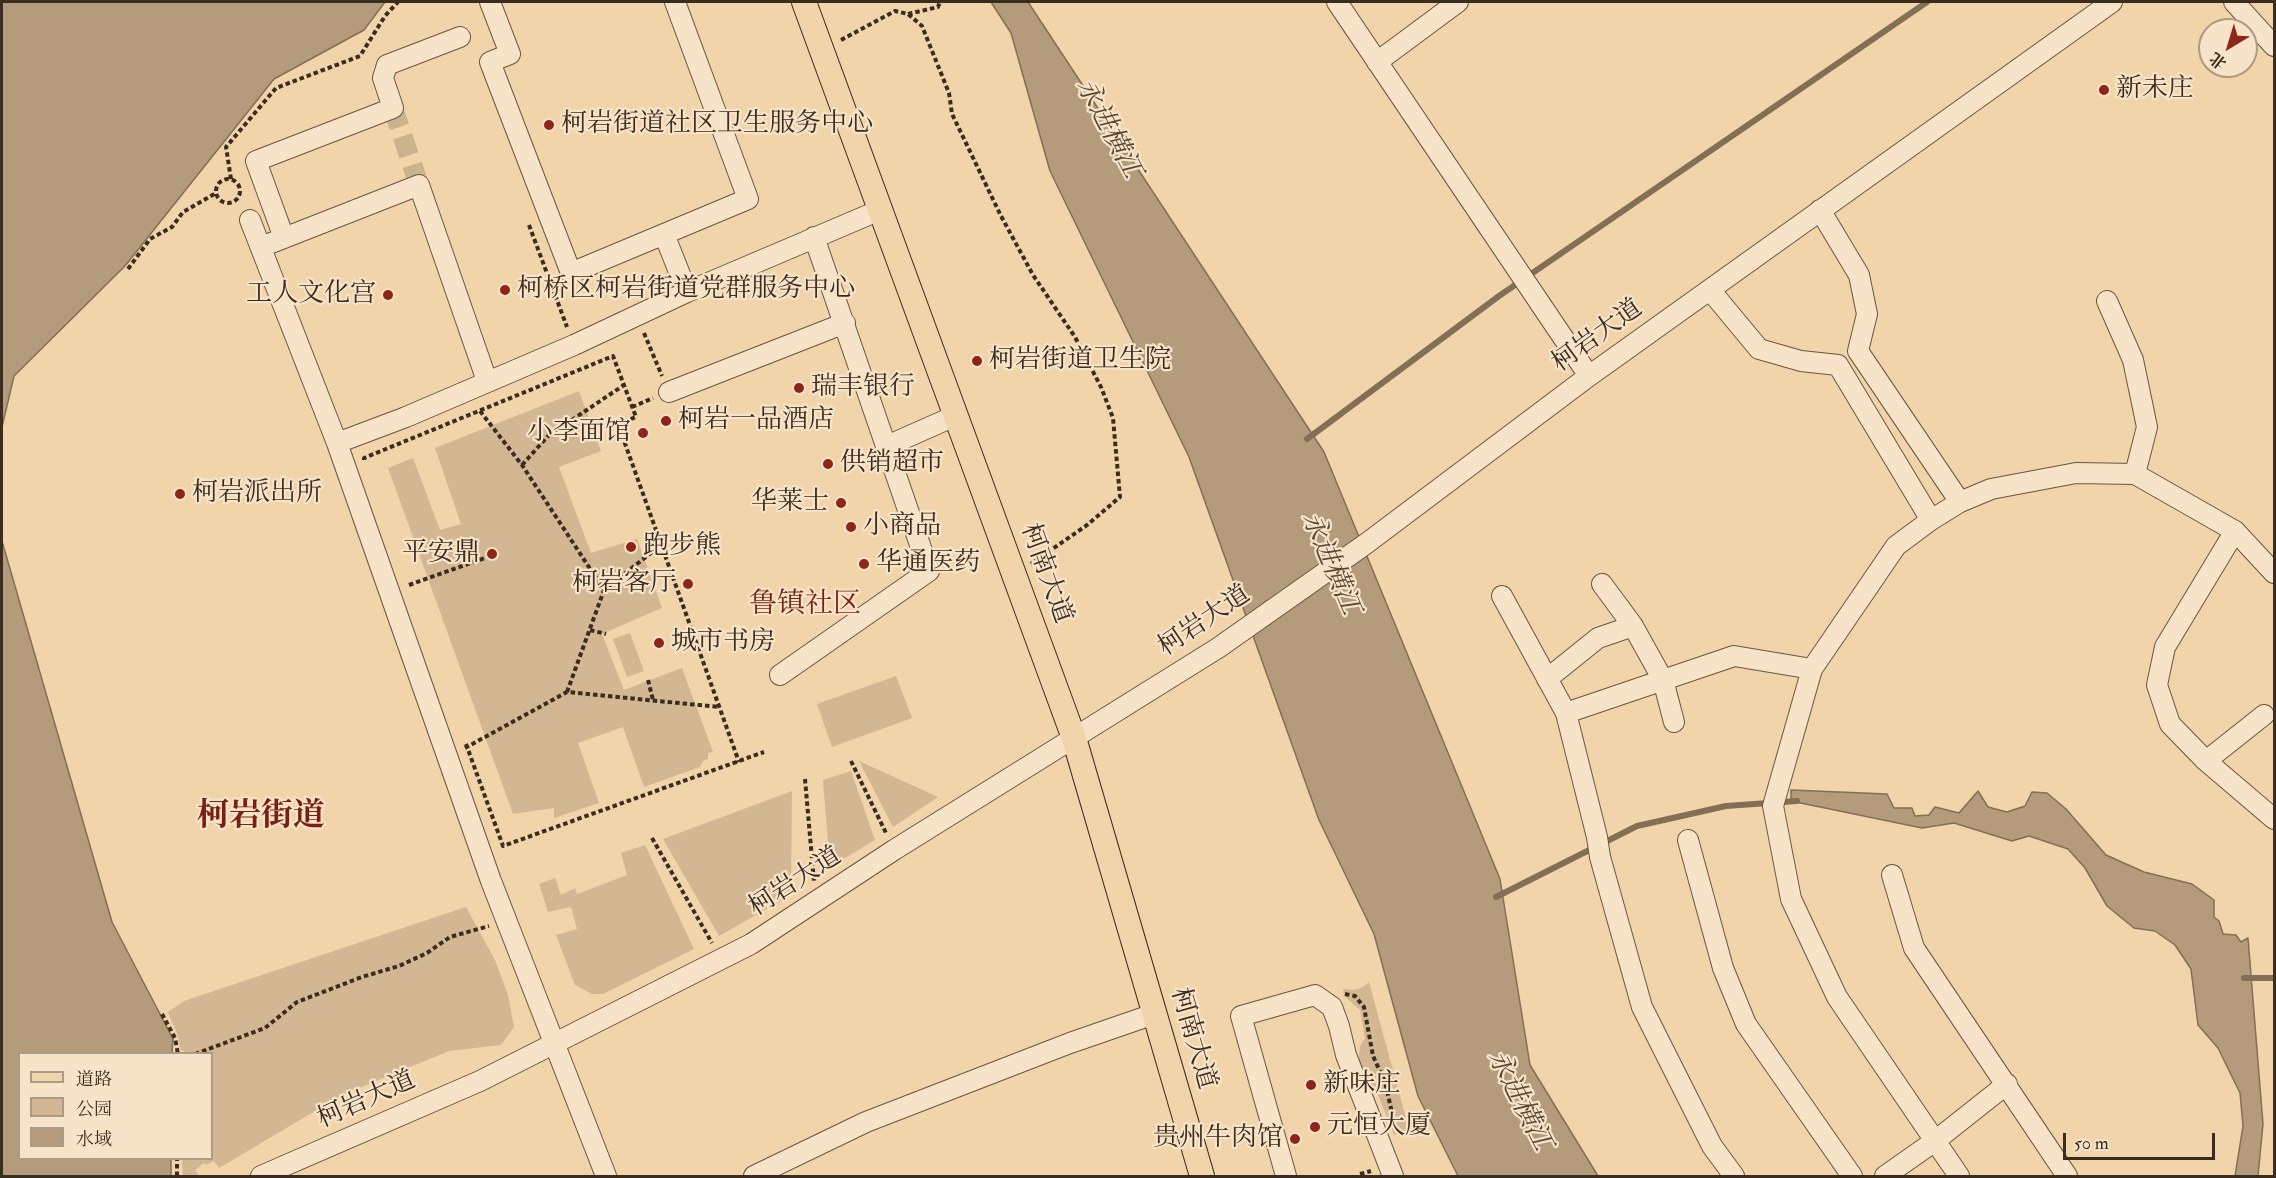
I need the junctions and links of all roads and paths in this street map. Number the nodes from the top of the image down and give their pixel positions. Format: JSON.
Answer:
{"nodes":[{"id":1,"x":398,"y":2,"type":"edge"},
{"id":2,"x":490,"y":2,"type":"edge"},
{"id":3,"x":675,"y":2,"type":"edge"},
{"id":4,"x":804,"y":2,"type":"edge"},
{"id":5,"x":940,"y":2,"type":"edge"},
{"id":6,"x":1337,"y":2,"type":"edge"},
{"id":7,"x":1458,"y":2,"type":"edge"},
{"id":8,"x":2112,"y":2,"type":"edge"},
{"id":9,"x":2234,"y":2,"type":"edge"},
{"id":10,"x":908,"y":14,"type":"junction"},
{"id":11,"x":460,"y":38,"type":"dead end"},
{"id":12,"x":2274,"y":46,"type":"edge"},
{"id":13,"x":822,"y":51,"type":"junction"},
{"id":14,"x":1377,"y":62,"type":"junction"},
{"id":15,"x":231,"y":179,"type":"junction"},
{"id":16,"x":216,"y":193,"type":"junction"},
{"id":17,"x":880,"y":210,"type":"junction"},
{"id":18,"x":1820,"y":210,"type":"junction"},
{"id":19,"x":250,"y":220,"type":"dead end"},
{"id":20,"x":664,"y":234,"type":"junction"},
{"id":21,"x":814,"y":237,"type":"junction"},
{"id":22,"x":284,"y":238,"type":"junction"},
{"id":23,"x":261,"y":247,"type":"junction"},
{"id":24,"x":128,"y":269,"type":"dead end"},
{"id":25,"x":1710,"y":290,"type":"junction"},
{"id":26,"x":687,"y":292,"type":"junction"},
{"id":27,"x":2107,"y":301,"type":"dead end"},
{"id":28,"x":637,"y":316,"type":"junction"},
{"id":29,"x":844,"y":323,"type":"junction"},
{"id":30,"x":1589,"y":376,"type":"junction"},
{"id":31,"x":487,"y":381,"type":"junction"},
{"id":32,"x":624,"y":386,"type":"junction"},
{"id":33,"x":669,"y":392,"type":"joint"},
{"id":34,"x":480,"y":410,"type":"junction"},
{"id":35,"x":957,"y":415,"type":"junction"},
{"id":36,"x":337,"y":443,"type":"junction"},
{"id":37,"x":887,"y":446,"type":"junction"},
{"id":38,"x":522,"y":465,"type":"junction"},
{"id":39,"x":368,"y":469,"type":"dead end"},
{"id":40,"x":2135,"y":474,"type":"junction"},
{"id":41,"x":1960,"y":502,"type":"junction"},
{"id":42,"x":1931,"y":520,"type":"junction"},
{"id":43,"x":2235,"y":531,"type":"junction"},
{"id":44,"x":661,"y":545,"type":"junction"},
{"id":45,"x":485,"y":558,"type":"dead end"},
{"id":46,"x":2274,"y":573,"type":"edge"},
{"id":47,"x":405,"y":575,"type":"dead end"},
{"id":48,"x":1016,"y":575,"type":"junction"},
{"id":49,"x":1602,"y":584,"type":"dead end"},
{"id":50,"x":409,"y":585,"type":"junction"},
{"id":51,"x":604,"y":590,"type":"junction"},
{"id":52,"x":412,"y":596,"type":"dead end"},
{"id":53,"x":1502,"y":596,"type":"dead end"},
{"id":54,"x":1633,"y":626,"type":"junction"},
{"id":55,"x":590,"y":630,"type":"junction"},
{"id":56,"x":606,"y":634,"type":"dead end"},
{"id":57,"x":1812,"y":669,"type":"junction"},
{"id":58,"x":780,"y":675,"type":"dead end"},
{"id":59,"x":1547,"y":679,"type":"junction"},
{"id":60,"x":648,"y":680,"type":"dead end"},
{"id":61,"x":1662,"y":680,"type":"junction"},
{"id":62,"x":567,"y":692,"type":"junction"},
{"id":63,"x":653,"y":700,"type":"junction"},
{"id":64,"x":719,"y":706,"type":"junction"},
{"id":65,"x":1566,"y":713,"type":"junction"},
{"id":66,"x":2264,"y":715,"type":"dead end"},
{"id":67,"x":1674,"y":722,"type":"dead end"},
{"id":68,"x":463,"y":736,"type":"dead end"},
{"id":69,"x":1074,"y":738,"type":"junction"},
{"id":70,"x":467,"y":747,"type":"junction"},
{"id":71,"x":764,"y":752,"type":"dead end"},
{"id":72,"x":446,"y":758,"type":"junction"},
{"id":73,"x":851,"y":761,"type":"dead end"},
{"id":74,"x":2206,"y":761,"type":"junction"},
{"id":75,"x":739,"y":762,"type":"junction"},
{"id":76,"x":805,"y":779,"type":"dead end"},
{"id":77,"x":2274,"y":819,"type":"edge"},
{"id":78,"x":652,"y":838,"type":"dead end"},
{"id":79,"x":1688,"y":840,"type":"dead end"},
{"id":80,"x":894,"y":850,"type":"junction"},
{"id":81,"x":1892,"y":875,"type":"dead end"},
{"id":82,"x":816,"y":903,"type":"junction"},
{"id":83,"x":507,"y":922,"type":"junction"},
{"id":84,"x":721,"y":960,"type":"junction"},
{"id":85,"x":1315,"y":995,"type":"junction"},
{"id":86,"x":162,"y":1014,"type":"dead end"},
{"id":87,"x":1155,"y":1014,"type":"junction"},
{"id":88,"x":555,"y":1043,"type":"junction"},
{"id":89,"x":178,"y":1052,"type":"edge"},
{"id":90,"x":198,"y":1052,"type":"edge"},
{"id":91,"x":2007,"y":1084,"type":"junction"},
{"id":92,"x":1397,"y":1127,"type":"dead end"},
{"id":93,"x":1935,"y":1141,"type":"junction"},
{"id":94,"x":177,"y":1160,"type":"edge"},
{"id":95,"x":177,"y":1176,"type":"edge"},
{"id":96,"x":261,"y":1176,"type":"edge"},
{"id":97,"x":606,"y":1176,"type":"edge"},
{"id":98,"x":754,"y":1176,"type":"edge"},
{"id":99,"x":1202,"y":1176,"type":"edge"},
{"id":100,"x":1286,"y":1176,"type":"edge"},
{"id":101,"x":1393,"y":1176,"type":"edge"},
{"id":102,"x":1734,"y":1176,"type":"edge"},
{"id":103,"x":1852,"y":1176,"type":"edge"},
{"id":104,"x":1886,"y":1176,"type":"edge"},
{"id":105,"x":1959,"y":1176,"type":"edge"},
{"id":106,"x":2067,"y":1176,"type":"edge"}],
"edges":[{"from":1,"to":15,"type":"path"},
{"from":2,"to":20,"type":"street"},
{"from":3,"to":20,"type":"street"},
{"from":4,"to":13,"type":"main road","name":"柯南大道"},
{"from":5,"to":10,"type":"path"},
{"from":6,"to":14,"type":"street"},
{"from":7,"to":14,"type":"street"},
{"from":8,"to":18,"type":"street","name":"柯岩大道"},
{"from":9,"to":12,"type":"street"},
{"from":10,"to":13,"type":"path"},
{"from":10,"to":48,"type":"path"},
{"from":11,"to":22,"type":"street"},
{"from":13,"to":17,"type":"main road","name":"柯南大道"},
{"from":14,"to":30,"type":"street"},
{"from":15,"to":16,"type":"path"},
{"from":15,"to":16,"type":"path"},
{"from":16,"to":24,"type":"path"},
{"from":17,"to":21,"type":"street"},
{"from":17,"to":35,"type":"main road","name":"柯南大道"},
{"from":18,"to":25,"type":"street","name":"柯岩大道"},
{"from":18,"to":41,"type":"street"},
{"from":19,"to":23,"type":"street"},
{"from":20,"to":26,"type":"street"},
{"from":21,"to":26,"type":"street"},
{"from":21,"to":29,"type":"street"},
{"from":22,"to":23,"type":"street"},
{"from":22,"to":31,"type":"street"},
{"from":23,"to":36,"type":"street"},
{"from":25,"to":30,"type":"street","name":"柯岩大道"},
{"from":25,"to":42,"type":"street"},
{"from":26,"to":28,"type":"street"},
{"from":27,"to":40,"type":"street"},
{"from":28,"to":31,"type":"street"},
{"from":28,"to":33,"type":"path"},
{"from":29,"to":33,"type":"street"},
{"from":29,"to":37,"type":"street"},
{"from":30,"to":69,"type":"street","name":"柯岩大道"},
{"from":31,"to":36,"type":"street"},
{"from":32,"to":34,"type":"path"},
{"from":32,"to":38,"type":"path"},
{"from":32,"to":44,"type":"path"},
{"from":34,"to":38,"type":"path"},
{"from":34,"to":39,"type":"path"},
{"from":35,"to":37,"type":"street"},
{"from":35,"to":48,"type":"main road","name":"柯南大道"},
{"from":36,"to":72,"type":"street"},
{"from":37,"to":58,"type":"street"},
{"from":38,"to":51,"type":"path"},
{"from":40,"to":41,"type":"street"},
{"from":40,"to":43,"type":"street"},
{"from":41,"to":42,"type":"street"},
{"from":42,"to":57,"type":"street"},
{"from":43,"to":46,"type":"street"},
{"from":43,"to":74,"type":"street"},
{"from":44,"to":51,"type":"path"},
{"from":44,"to":64,"type":"path"},
{"from":45,"to":50,"type":"path"},
{"from":47,"to":50,"type":"path"},
{"from":48,"to":69,"type":"main road","name":"柯南大道"},
{"from":49,"to":54,"type":"street"},
{"from":50,"to":52,"type":"path"},
{"from":51,"to":55,"type":"path"},
{"from":53,"to":59,"type":"street"},
{"from":54,"to":59,"type":"street"},
{"from":54,"to":61,"type":"street"},
{"from":55,"to":56,"type":"path"},
{"from":55,"to":62,"type":"path"},
{"from":57,"to":61,"type":"street"},
{"from":57,"to":93,"type":"street"},
{"from":59,"to":65,"type":"street"},
{"from":60,"to":63,"type":"path"},
{"from":61,"to":65,"type":"street"},
{"from":61,"to":67,"type":"street"},
{"from":62,"to":63,"type":"path"},
{"from":62,"to":70,"type":"path"},
{"from":63,"to":64,"type":"path"},
{"from":64,"to":75,"type":"path"},
{"from":65,"to":102,"type":"street"},
{"from":66,"to":74,"type":"street"},
{"from":68,"to":70,"type":"path"},
{"from":69,"to":80,"type":"street","name":"柯岩大道"},
{"from":69,"to":87,"type":"main road","name":"柯南大道"},
{"from":70,"to":72,"type":"path"},
{"from":70,"to":75,"type":"path"},
{"from":71,"to":75,"type":"path"},
{"from":72,"to":83,"type":"street"},
{"from":73,"to":80,"type":"path"},
{"from":74,"to":77,"type":"street"},
{"from":76,"to":82,"type":"path"},
{"from":78,"to":84,"type":"path"},
{"from":79,"to":103,"type":"street"},
{"from":80,"to":82,"type":"street","name":"柯岩大道"},
{"from":81,"to":91,"type":"street"},
{"from":82,"to":84,"type":"street","name":"柯岩大道"},
{"from":83,"to":88,"type":"street"},
{"from":83,"to":90,"type":"path"},
{"from":84,"to":88,"type":"street","name":"柯岩大道"},
{"from":85,"to":92,"type":"path"},
{"from":85,"to":100,"type":"street"},
{"from":85,"to":101,"type":"street"},
{"from":86,"to":89,"type":"path"},
{"from":87,"to":98,"type":"street"},
{"from":87,"to":99,"type":"main road","name":"柯南大道"},
{"from":88,"to":96,"type":"street","name":"柯岩大道"},
{"from":88,"to":97,"type":"street"},
{"from":91,"to":93,"type":"street"},
{"from":91,"to":106,"type":"street"},
{"from":93,"to":104,"type":"street"},
{"from":93,"to":105,"type":"street"},
{"from":94,"to":95,"type":"path"}]}
